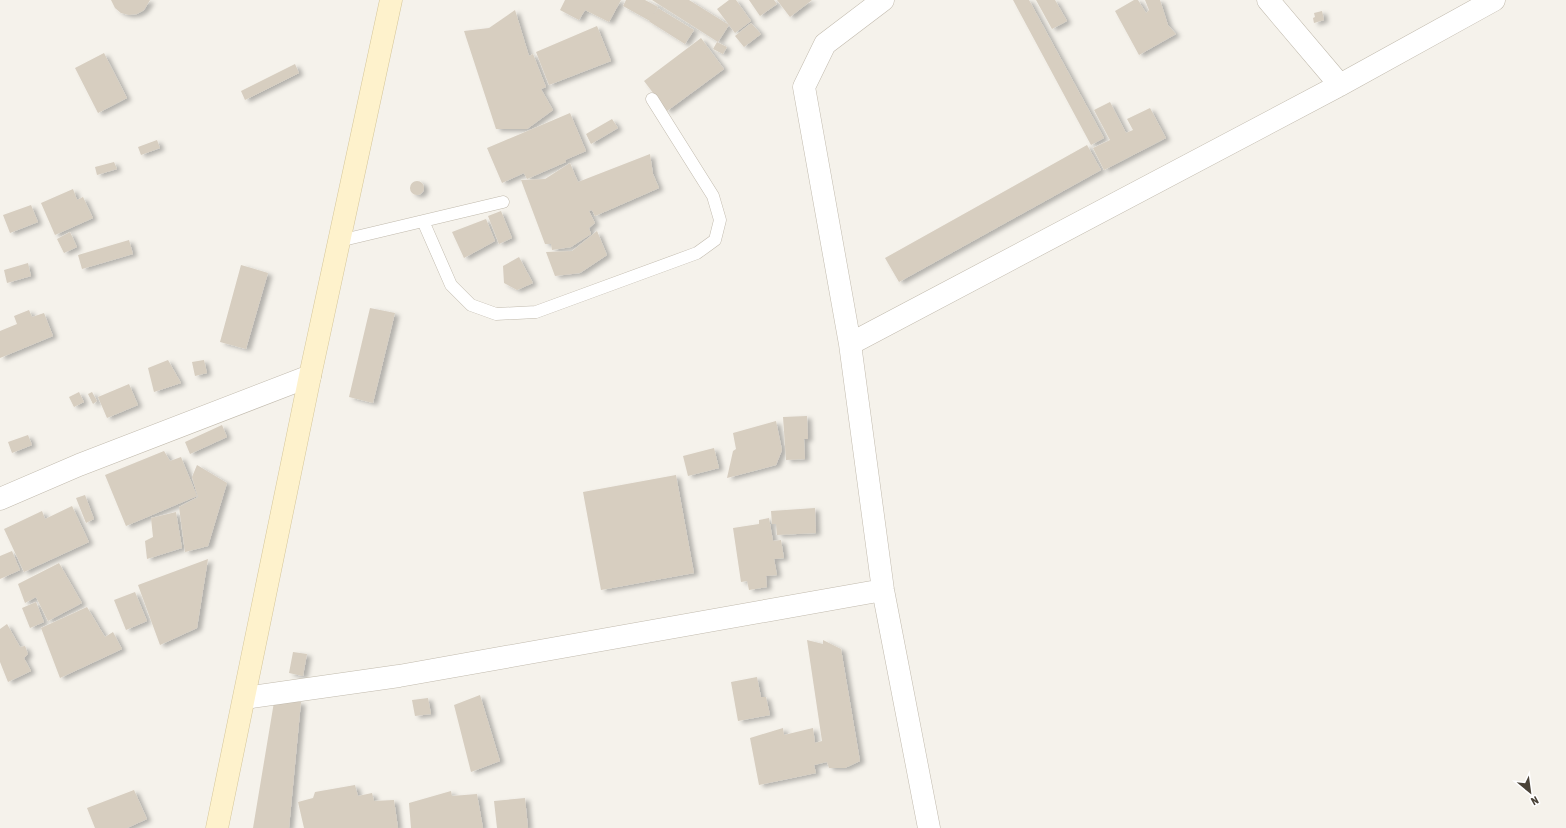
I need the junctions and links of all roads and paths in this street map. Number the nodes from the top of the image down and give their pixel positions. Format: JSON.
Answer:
{"nodes":[{"id":1,"x":391,"y":0,"type":"edge"},
{"id":2,"x":883,"y":0,"type":"edge"},
{"id":3,"x":1268,"y":0,"type":"edge"},
{"id":4,"x":1494,"y":0,"type":"edge"},
{"id":5,"x":1340,"y":85,"type":"junction"},
{"id":6,"x":652,"y":99,"type":"dead end"},
{"id":7,"x":502,"y":202,"type":"dead end"},
{"id":8,"x":423,"y":221,"type":"junction"},
{"id":9,"x":339,"y":241,"type":"junction"},
{"id":10,"x":850,"y":344,"type":"junction"},
{"id":11,"x":310,"y":376,"type":"junction"},
{"id":12,"x":0,"y":499,"type":"edge"},
{"id":13,"x":883,"y":590,"type":"junction"},
{"id":14,"x":245,"y":698,"type":"junction"},
{"id":15,"x":217,"y":828,"type":"edge"},
{"id":16,"x":929,"y":828,"type":"edge"}],
"edges":[{"from":1,"to":9,"type":"street"},
{"from":2,"to":10,"type":"street"},
{"from":3,"to":5,"type":"street"},
{"from":4,"to":5,"type":"street"},
{"from":5,"to":10,"type":"street"},
{"from":6,"to":8,"type":"lane"},
{"from":7,"to":8,"type":"lane"},
{"from":8,"to":9,"type":"lane"},
{"from":9,"to":11,"type":"street"},
{"from":10,"to":13,"type":"street"},
{"from":11,"to":12,"type":"street"},
{"from":11,"to":14,"type":"street"},
{"from":13,"to":14,"type":"street"},
{"from":13,"to":16,"type":"street"},
{"from":14,"to":15,"type":"street"}]}
